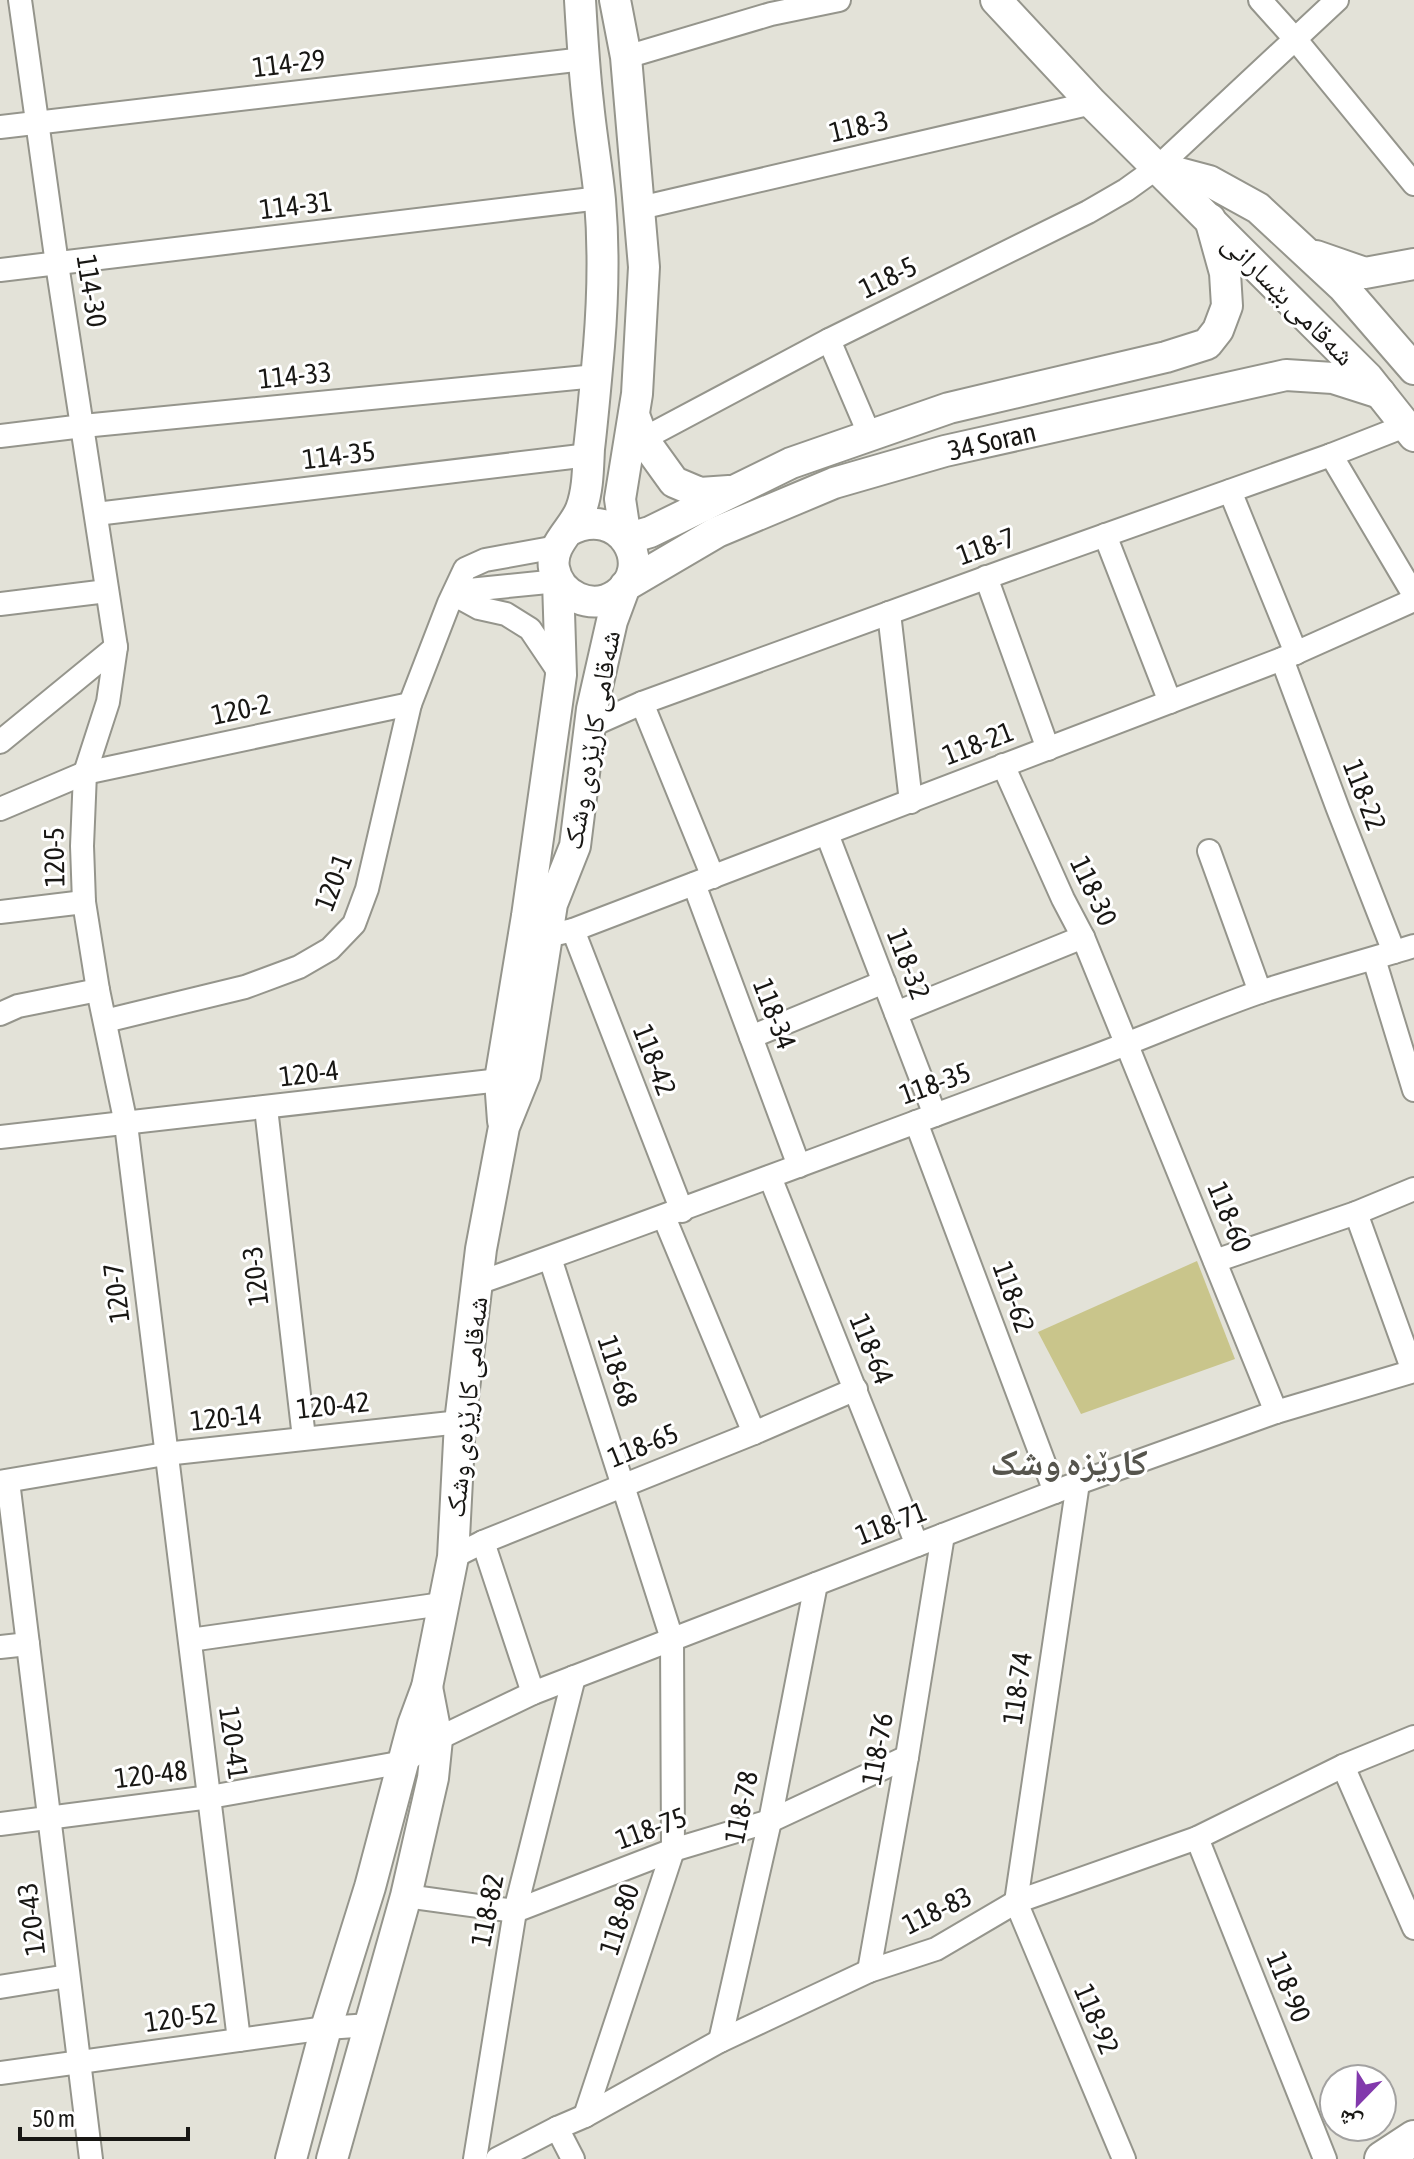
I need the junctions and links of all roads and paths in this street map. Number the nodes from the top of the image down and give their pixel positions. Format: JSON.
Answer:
{"nodes":[{"id":1,"x":20,"y":0,"type":"edge"},
{"id":2,"x":580,"y":0,"type":"edge"},
{"id":3,"x":615,"y":0,"type":"edge"},
{"id":4,"x":839,"y":0,"type":"edge"},
{"id":5,"x":996,"y":0,"type":"edge"},
{"id":6,"x":1260,"y":0,"type":"edge"},
{"id":7,"x":1337,"y":0,"type":"edge"},
{"id":8,"x":764,"y":7,"type":"edge"},
{"id":9,"x":1296,"y":40,"type":"junction"},
{"id":10,"x":626,"y":57,"type":"junction"},
{"id":11,"x":584,"y":59,"type":"junction"},
{"id":12,"x":1092,"y":103,"type":"junction"},
{"id":13,"x":36,"y":123,"type":"junction"},
{"id":14,"x":0,"y":127,"type":"edge"},
{"id":15,"x":1158,"y":167,"type":"junction"},
{"id":16,"x":1414,"y":184,"type":"edge"},
{"id":17,"x":600,"y":198,"type":"junction"},
{"id":18,"x":640,"y":208,"type":"junction"},
{"id":19,"x":1210,"y":219,"type":"junction"},
{"id":20,"x":1306,"y":253,"type":"junction"},
{"id":21,"x":57,"y":264,"type":"junction"},
{"id":22,"x":1414,"y":264,"type":"edge"},
{"id":23,"x":0,"y":270,"type":"edge"},
{"id":24,"x":829,"y":340,"type":"junction"},
{"id":25,"x":1138,"y":363,"type":"junction"},
{"id":26,"x":1414,"y":369,"type":"edge"},
{"id":27,"x":596,"y":376,"type":"junction"},
{"id":28,"x":1380,"y":393,"type":"junction"},
{"id":29,"x":1154,"y":404,"type":"junction"},
{"id":30,"x":83,"y":426,"type":"junction"},
{"id":31,"x":639,"y":427,"type":"junction"},
{"id":32,"x":1409,"y":431,"type":"edge"},
{"id":33,"x":0,"y":436,"type":"edge"},
{"id":34,"x":870,"y":436,"type":"junction"},
{"id":35,"x":589,"y":455,"type":"junction"},
{"id":36,"x":1331,"y":455,"type":"junction"},
{"id":37,"x":735,"y":490,"type":"junction"},
{"id":38,"x":1230,"y":491,"type":"junction"},
{"id":39,"x":96,"y":514,"type":"junction"},
{"id":40,"x":1105,"y":535,"type":"junction"},
{"id":41,"x":563,"y":539,"type":"junction"},
{"id":42,"x":626,"y":539,"type":"junction"},
{"id":43,"x":986,"y":577,"type":"junction"},
{"id":44,"x":558,"y":581,"type":"junction"},
{"id":45,"x":625,"y":586,"type":"junction"},
{"id":46,"x":107,"y":591,"type":"junction"},
{"id":47,"x":1414,"y":598,"type":"edge"},
{"id":48,"x":454,"y":600,"type":"junction"},
{"id":49,"x":0,"y":604,"type":"edge"},
{"id":50,"x":889,"y":613,"type":"junction"},
{"id":51,"x":116,"y":647,"type":"junction"},
{"id":52,"x":1289,"y":656,"type":"junction"},
{"id":53,"x":561,"y":675,"type":"junction"},
{"id":54,"x":1170,"y":702,"type":"junction"},
{"id":55,"x":642,"y":703,"type":"junction"},
{"id":56,"x":410,"y":704,"type":"junction"},
{"id":57,"x":590,"y":726,"type":"junction"},
{"id":58,"x":0,"y":742,"type":"edge"},
{"id":59,"x":1048,"y":749,"type":"junction"},
{"id":60,"x":1003,"y":765,"type":"junction"},
{"id":61,"x":85,"y":773,"type":"junction"},
{"id":62,"x":911,"y":802,"type":"junction"},
{"id":63,"x":0,"y":809,"type":"edge"},
{"id":64,"x":827,"y":834,"type":"junction"},
{"id":65,"x":1209,"y":851,"type":"dead end"},
{"id":66,"x":549,"y":872,"type":"junction"},
{"id":67,"x":703,"y":880,"type":"junction"},
{"id":68,"x":84,"y":902,"type":"junction"},
{"id":69,"x":1,"y":913,"type":"edge"},
{"id":70,"x":566,"y":932,"type":"joint"},
{"id":71,"x":1083,"y":937,"type":"junction"},
{"id":72,"x":1394,"y":953,"type":"edge"},
{"id":73,"x":884,"y":982,"type":"junction"},
{"id":74,"x":98,"y":990,"type":"junction"},
{"id":75,"x":1260,"y":992,"type":"junction"},
{"id":76,"x":896,"y":1013,"type":"junction"},
{"id":77,"x":0,"y":1014,"type":"edge"},
{"id":78,"x":105,"y":1021,"type":"junction"},
{"id":79,"x":751,"y":1037,"type":"junction"},
{"id":80,"x":1127,"y":1044,"type":"junction"},
{"id":81,"x":500,"y":1080,"type":"junction"},
{"id":82,"x":1414,"y":1090,"type":"edge"},
{"id":83,"x":266,"y":1108,"type":"junction"},
{"id":84,"x":926,"y":1118,"type":"junction"},
{"id":85,"x":126,"y":1124,"type":"junction"},
{"id":86,"x":504,"y":1127,"type":"junction"},
{"id":87,"x":0,"y":1137,"type":"edge"},
{"id":88,"x":799,"y":1166,"type":"junction"},
{"id":89,"x":770,"y":1177,"type":"junction"},
{"id":90,"x":1414,"y":1189,"type":"edge"},
{"id":91,"x":1356,"y":1213,"type":"junction"},
{"id":92,"x":673,"y":1214,"type":"junction"},
{"id":93,"x":550,"y":1258,"type":"junction"},
{"id":94,"x":1215,"y":1261,"type":"junction"},
{"id":95,"x":478,"y":1283,"type":"junction"},
{"id":96,"x":1413,"y":1371,"type":"edge"},
{"id":97,"x":856,"y":1389,"type":"junction"},
{"id":98,"x":1276,"y":1412,"type":"junction"},
{"id":99,"x":460,"y":1422,"type":"junction"},
{"id":100,"x":754,"y":1433,"type":"junction"},
{"id":101,"x":304,"y":1438,"type":"junction"},
{"id":102,"x":165,"y":1454,"type":"junction"},
{"id":103,"x":4,"y":1482,"type":"edge"},
{"id":104,"x":1078,"y":1483,"type":"junction"},
{"id":105,"x":624,"y":1485,"type":"junction"},
{"id":106,"x":1055,"y":1492,"type":"junction"},
{"id":107,"x":943,"y":1535,"type":"junction"},
{"id":108,"x":483,"y":1542,"type":"junction"},
{"id":109,"x":917,"y":1545,"type":"junction"},
{"id":110,"x":453,"y":1557,"type":"junction"},
{"id":111,"x":816,"y":1584,"type":"junction"},
{"id":112,"x":442,"y":1604,"type":"junction"},
{"id":113,"x":672,"y":1639,"type":"junction"},
{"id":114,"x":190,"y":1640,"type":"junction"},
{"id":115,"x":28,"y":1644,"type":"junction"},
{"id":116,"x":0,"y":1647,"type":"edge"},
{"id":117,"x":574,"y":1677,"type":"junction"},
{"id":118,"x":427,"y":1687,"type":"junction"},
{"id":119,"x":533,"y":1693,"type":"junction"},
{"id":120,"x":1414,"y":1737,"type":"edge"},
{"id":121,"x":437,"y":1739,"type":"junction"},
{"id":122,"x":907,"y":1757,"type":"junction"},
{"id":123,"x":404,"y":1762,"type":"junction"},
{"id":124,"x":1343,"y":1766,"type":"junction"},
{"id":125,"x":210,"y":1797,"type":"junction"},
{"id":126,"x":49,"y":1818,"type":"junction"},
{"id":127,"x":770,"y":1821,"type":"junction"},
{"id":128,"x":0,"y":1824,"type":"edge"},
{"id":129,"x":1197,"y":1838,"type":"junction"},
{"id":130,"x":673,"y":1850,"type":"junction"},
{"id":131,"x":406,"y":1896,"type":"junction"},
{"id":132,"x":1016,"y":1902,"type":"junction"},
{"id":133,"x":515,"y":1911,"type":"junction"},
{"id":134,"x":1414,"y":1928,"type":"edge"},
{"id":135,"x":869,"y":1971,"type":"junction"},
{"id":136,"x":68,"y":1976,"type":"junction"},
{"id":137,"x":0,"y":1987,"type":"edge"},
{"id":138,"x":370,"y":2025,"type":"junction"},
{"id":139,"x":326,"y":2028,"type":"junction"},
{"id":140,"x":239,"y":2040,"type":"junction"},
{"id":141,"x":720,"y":2041,"type":"junction"},
{"id":142,"x":79,"y":2062,"type":"junction"},
{"id":143,"x":0,"y":2073,"type":"edge"},
{"id":144,"x":585,"y":2116,"type":"junction"},
{"id":145,"x":557,"y":2128,"type":"junction"},
{"id":146,"x":1414,"y":2138,"type":"edge"},
{"id":147,"x":91,"y":2159,"type":"edge"},
{"id":148,"x":291,"y":2159,"type":"edge"},
{"id":149,"x":332,"y":2159,"type":"edge"},
{"id":150,"x":475,"y":2159,"type":"edge"},
{"id":151,"x":497,"y":2159,"type":"edge"},
{"id":152,"x":573,"y":2159,"type":"edge"},
{"id":153,"x":1124,"y":2159,"type":"edge"},
{"id":154,"x":1325,"y":2159,"type":"edge"},
{"id":155,"x":1382,"y":2159,"type":"edge"}],
"edges":[{"from":1,"to":13,"type":"street","name":"114-30"},
{"from":2,"to":11,"type":"main road"},
{"from":3,"to":10,"type":"main road"},
{"from":4,"to":8,"type":"street"},
{"from":5,"to":12,"type":"main road","name":"شەقامی بێسارانی"},
{"from":6,"to":9,"type":"street"},
{"from":7,"to":9,"type":"street","name":"118-5"},
{"from":8,"to":10,"type":"street"},
{"from":9,"to":15,"type":"street","name":"118-5"},
{"from":9,"to":16,"type":"street"},
{"from":10,"to":18,"type":"main road"},
{"from":11,"to":13,"type":"street","name":"114-29"},
{"from":11,"to":17,"type":"main road"},
{"from":12,"to":15,"type":"main road","name":"شەقامی بێسارانی"},
{"from":12,"to":18,"type":"street","name":"118-3"},
{"from":13,"to":14,"type":"street","name":"114-29"},
{"from":13,"to":21,"type":"street","name":"114-30"},
{"from":15,"to":19,"type":"main road","name":"شەقامی بێسارانی"},
{"from":15,"to":20,"type":"main road","name":"شەقامی بێسارانی"},
{"from":15,"to":24,"type":"street","name":"118-5"},
{"from":17,"to":21,"type":"street","name":"114-31"},
{"from":17,"to":27,"type":"main road"},
{"from":18,"to":31,"type":"main road"},
{"from":19,"to":25,"type":"main road","name":"34 Soran"},
{"from":19,"to":28,"type":"main road","name":"شەقامی بێسارانی"},
{"from":20,"to":22,"type":"main road"},
{"from":20,"to":26,"type":"main road","name":"شەقامی بێسارانی"},
{"from":21,"to":23,"type":"street","name":"114-31"},
{"from":21,"to":30,"type":"street","name":"114-30"},
{"from":24,"to":31,"type":"street","name":"118-5"},
{"from":24,"to":34,"type":"street"},
{"from":25,"to":29,"type":"main road"},
{"from":25,"to":34,"type":"main road","name":"34 Soran"},
{"from":27,"to":30,"type":"street","name":"114-33"},
{"from":27,"to":35,"type":"main road"},
{"from":28,"to":29,"type":"main road","name":"34 Soran"},
{"from":28,"to":32,"type":"main road","name":"شەقامی بێسارانی"},
{"from":29,"to":45,"type":"main road","name":"34 Soran"},
{"from":30,"to":33,"type":"street","name":"114-33"},
{"from":30,"to":39,"type":"street","name":"114-30"},
{"from":31,"to":37,"type":"main road"},
{"from":31,"to":42,"type":"main road"},
{"from":32,"to":36,"type":"street","name":"118-7"},
{"from":34,"to":37,"type":"main road","name":"34 Soran"},
{"from":35,"to":39,"type":"street","name":"114-35"},
{"from":35,"to":41,"type":"main road"},
{"from":36,"to":38,"type":"street","name":"118-7"},
{"from":36,"to":47,"type":"street"},
{"from":37,"to":42,"type":"main road","name":"34 Soran"},
{"from":38,"to":40,"type":"street","name":"118-7"},
{"from":38,"to":52,"type":"street","name":"118-22"},
{"from":39,"to":46,"type":"street","name":"114-30"},
{"from":40,"to":43,"type":"street","name":"118-7"},
{"from":40,"to":54,"type":"street"},
{"from":41,"to":42,"type":"main road"},
{"from":41,"to":44,"type":"main road"},
{"from":41,"to":48,"type":"street","name":"120-1"},
{"from":42,"to":45,"type":"main road"},
{"from":43,"to":50,"type":"street","name":"118-7"},
{"from":43,"to":59,"type":"street"},
{"from":44,"to":45,"type":"main road"},
{"from":44,"to":48,"type":"street"},
{"from":44,"to":53,"type":"main road","name":"شەقامی کارێزەی وشک"},
{"from":45,"to":57,"type":"main road","name":"شەقامی کارێزەی وشک"},
{"from":46,"to":49,"type":"street"},
{"from":46,"to":51,"type":"street","name":"120-5"},
{"from":47,"to":52,"type":"street","name":"118-21"},
{"from":48,"to":53,"type":"street"},
{"from":48,"to":56,"type":"street","name":"120-1"},
{"from":50,"to":55,"type":"street","name":"118-7"},
{"from":50,"to":62,"type":"street"},
{"from":51,"to":58,"type":"street"},
{"from":51,"to":61,"type":"street","name":"120-5"},
{"from":52,"to":54,"type":"street","name":"118-21"},
{"from":52,"to":72,"type":"street","name":"118-22"},
{"from":53,"to":66,"type":"main road","name":"شەقامی کارێزەی وشک"},
{"from":54,"to":59,"type":"street","name":"118-21"},
{"from":55,"to":57,"type":"street","name":"118-7"},
{"from":55,"to":67,"type":"street","name":"118-34"},
{"from":56,"to":61,"type":"street","name":"120-2"},
{"from":56,"to":78,"type":"street","name":"120-1"},
{"from":57,"to":66,"type":"main road","name":"شەقامی کارێزەی وشک"},
{"from":59,"to":60,"type":"street","name":"118-21"},
{"from":60,"to":62,"type":"street","name":"118-21"},
{"from":60,"to":71,"type":"street","name":"118-30"},
{"from":61,"to":63,"type":"street","name":"120-2"},
{"from":61,"to":68,"type":"street","name":"120-5"},
{"from":62,"to":64,"type":"street","name":"118-21"},
{"from":64,"to":67,"type":"street","name":"118-21"},
{"from":64,"to":73,"type":"street","name":"118-32"},
{"from":65,"to":75,"type":"street"},
{"from":66,"to":81,"type":"main road","name":"شەقامی کارێزەی وشک"},
{"from":66,"to":86,"type":"main road","name":"شەقامی کارێزەی وشک"},
{"from":67,"to":70,"type":"street","name":"118-21"},
{"from":67,"to":79,"type":"street","name":"118-34"},
{"from":68,"to":69,"type":"street"},
{"from":68,"to":74,"type":"street","name":"120-5"},
{"from":70,"to":92,"type":"street","name":"118-42"},
{"from":71,"to":76,"type":"street"},
{"from":71,"to":80,"type":"street","name":"118-30"},
{"from":72,"to":75,"type":"street","name":"118-35"},
{"from":72,"to":82,"type":"street","name":"118-22"},
{"from":73,"to":76,"type":"street","name":"118-32"},
{"from":73,"to":79,"type":"street"},
{"from":74,"to":77,"type":"street"},
{"from":74,"to":78,"type":"street","name":"120-5"},
{"from":75,"to":80,"type":"street","name":"118-35"},
{"from":76,"to":84,"type":"street","name":"118-32"},
{"from":78,"to":85,"type":"street","name":"120-5"},
{"from":79,"to":88,"type":"street","name":"118-34"},
{"from":80,"to":84,"type":"street","name":"118-35"},
{"from":80,"to":94,"type":"street","name":"118-60"},
{"from":81,"to":83,"type":"street","name":"120-4"},
{"from":81,"to":86,"type":"main road","name":"شەقامی کارێزەی وشک"},
{"from":83,"to":85,"type":"street","name":"120-4"},
{"from":83,"to":101,"type":"street","name":"120-3"},
{"from":84,"to":88,"type":"street","name":"118-35"},
{"from":84,"to":106,"type":"street","name":"118-62"},
{"from":85,"to":87,"type":"street","name":"120-4"},
{"from":85,"to":102,"type":"street","name":"120-7"},
{"from":86,"to":95,"type":"main road","name":"شەقامی کارێزەی وشک"},
{"from":88,"to":89,"type":"street","name":"118-35"},
{"from":89,"to":92,"type":"street","name":"118-35"},
{"from":89,"to":97,"type":"street","name":"118-64"},
{"from":90,"to":91,"type":"street"},
{"from":91,"to":94,"type":"street"},
{"from":91,"to":96,"type":"street"},
{"from":92,"to":93,"type":"street","name":"118-35"},
{"from":92,"to":100,"type":"street","name":"118-42"},
{"from":93,"to":95,"type":"street","name":"118-35"},
{"from":93,"to":105,"type":"street","name":"118-68"},
{"from":94,"to":98,"type":"street","name":"118-60"},
{"from":95,"to":99,"type":"main road","name":"شەقامی کارێزەی وشک"},
{"from":96,"to":98,"type":"street","name":"118-71"},
{"from":97,"to":100,"type":"street","name":"118-65"},
{"from":97,"to":109,"type":"street","name":"118-64"},
{"from":98,"to":104,"type":"street","name":"118-71"},
{"from":99,"to":101,"type":"street","name":"120-42"},
{"from":99,"to":102,"type":"street","name":"120-14"},
{"from":99,"to":110,"type":"main road","name":"شەقامی کارێزەی وشک"},
{"from":100,"to":105,"type":"street","name":"118-65"},
{"from":101,"to":102,"type":"street","name":"120-42"},
{"from":102,"to":103,"type":"street","name":"120-14"},
{"from":102,"to":114,"type":"street","name":"120-41"},
{"from":103,"to":115,"type":"street","name":"120-43"},
{"from":104,"to":106,"type":"street","name":"118-71"},
{"from":104,"to":132,"type":"street","name":"118-74"},
{"from":105,"to":108,"type":"street","name":"118-65"},
{"from":105,"to":113,"type":"street","name":"118-68"},
{"from":106,"to":107,"type":"street","name":"118-71"},
{"from":107,"to":109,"type":"street","name":"118-71"},
{"from":107,"to":122,"type":"street","name":"118-76"},
{"from":108,"to":110,"type":"street","name":"118-65"},
{"from":108,"to":119,"type":"street"},
{"from":109,"to":111,"type":"street","name":"118-71"},
{"from":110,"to":112,"type":"main road","name":"شەقامی کارێزەی وشک"},
{"from":111,"to":113,"type":"street","name":"118-71"},
{"from":111,"to":127,"type":"street","name":"118-78"},
{"from":112,"to":114,"type":"street"},
{"from":112,"to":118,"type":"main road","name":"شەقامی کارێزەی وشک"},
{"from":113,"to":117,"type":"street","name":"118-71"},
{"from":113,"to":130,"type":"street","name":"118-80"},
{"from":114,"to":125,"type":"street","name":"120-41"},
{"from":115,"to":116,"type":"street"},
{"from":115,"to":126,"type":"street","name":"120-43"},
{"from":117,"to":119,"type":"street","name":"118-71"},
{"from":117,"to":133,"type":"street","name":"118-82"},
{"from":118,"to":121,"type":"main road","name":"شەقامی کارێزەی وشک"},
{"from":118,"to":123,"type":"main road","name":"شەقامی کارێزەی وشک"},
{"from":119,"to":121,"type":"street","name":"118-71"},
{"from":120,"to":124,"type":"street","name":"118-83"},
{"from":121,"to":123,"type":"street","name":"118-71"},
{"from":121,"to":131,"type":"main road","name":"شەقامی کارێزەی وشک"},
{"from":122,"to":127,"type":"street","name":"118-75"},
{"from":122,"to":135,"type":"street","name":"118-76"},
{"from":123,"to":125,"type":"street","name":"120-48"},
{"from":123,"to":139,"type":"main road","name":"شەقامی کارێزەی وشک"},
{"from":124,"to":129,"type":"street","name":"118-83"},
{"from":124,"to":134,"type":"street"},
{"from":125,"to":126,"type":"street","name":"120-48"},
{"from":125,"to":140,"type":"street","name":"120-41"},
{"from":126,"to":128,"type":"street","name":"120-48"},
{"from":126,"to":136,"type":"street","name":"120-43"},
{"from":127,"to":130,"type":"street","name":"118-75"},
{"from":127,"to":141,"type":"street","name":"118-78"},
{"from":129,"to":132,"type":"street","name":"118-83"},
{"from":129,"to":154,"type":"street","name":"118-90"},
{"from":130,"to":133,"type":"street","name":"118-75"},
{"from":130,"to":144,"type":"street","name":"118-80"},
{"from":131,"to":133,"type":"street","name":"118-75"},
{"from":131,"to":138,"type":"main road","name":"شەقامی کارێزەی وشک"},
{"from":132,"to":135,"type":"street","name":"118-83"},
{"from":132,"to":153,"type":"street","name":"118-92"},
{"from":133,"to":150,"type":"street","name":"118-82"},
{"from":135,"to":141,"type":"street","name":"118-83"},
{"from":136,"to":137,"type":"street"},
{"from":136,"to":142,"type":"street","name":"120-43"},
{"from":138,"to":139,"type":"street","name":"120-52"},
{"from":138,"to":149,"type":"main road","name":"شەقامی کارێزەی وشک"},
{"from":139,"to":140,"type":"street","name":"120-52"},
{"from":139,"to":148,"type":"main road","name":"شەقامی کارێزەی وشک"},
{"from":140,"to":142,"type":"street","name":"120-52"},
{"from":141,"to":144,"type":"street","name":"118-83"},
{"from":142,"to":143,"type":"street","name":"120-52"},
{"from":142,"to":147,"type":"street","name":"120-43"},
{"from":144,"to":145,"type":"street","name":"118-83"},
{"from":145,"to":151,"type":"street","name":"118-83"},
{"from":145,"to":152,"type":"street"},
{"from":146,"to":155,"type":"main road"}]}
